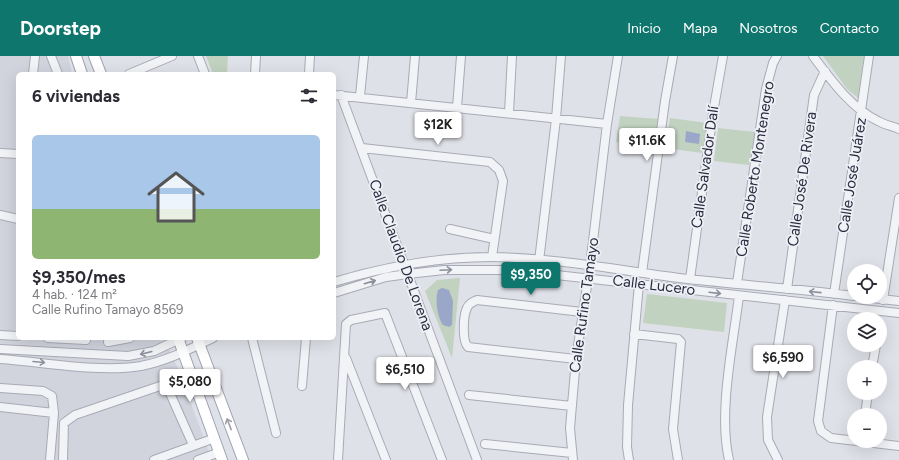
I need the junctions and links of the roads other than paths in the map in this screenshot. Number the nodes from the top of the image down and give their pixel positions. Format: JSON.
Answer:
{"nodes":[{"id":1,"x":35,"y":56,"type":"edge"},
{"id":2,"x":51,"y":56,"type":"edge"},
{"id":3,"x":76,"y":56,"type":"edge"},
{"id":4,"x":94,"y":56,"type":"edge"},
{"id":5,"x":172,"y":56,"type":"edge"},
{"id":6,"x":198,"y":56,"type":"edge"},
{"id":7,"x":256,"y":56,"type":"edge"},
{"id":8,"x":310,"y":56,"type":"edge"},
{"id":9,"x":364,"y":56,"type":"edge"},
{"id":10,"x":414,"y":56,"type":"edge"},
{"id":11,"x":461,"y":56,"type":"edge"},
{"id":12,"x":512,"y":56,"type":"edge"},
{"id":13,"x":561,"y":56,"type":"edge"},
{"id":14,"x":618,"y":56,"type":"edge"},
{"id":15,"x":673,"y":56,"type":"edge"},
{"id":16,"x":723,"y":56,"type":"edge"},
{"id":17,"x":777,"y":56,"type":"edge"},
{"id":18,"x":814,"y":56,"type":"edge"},
{"id":19,"x":869,"y":56,"type":"edge"},
{"id":20,"x":54,"y":70,"type":"edge"},
{"id":21,"x":824,"y":71,"type":"junction"},
{"id":22,"x":33,"y":72,"type":"edge"},
{"id":23,"x":81,"y":72,"type":"edge"},
{"id":24,"x":100,"y":72,"type":"edge"},
{"id":25,"x":134,"y":72,"type":"edge"},
{"id":26,"x":204,"y":72,"type":"edge"},
{"id":27,"x":255,"y":72,"type":"edge"},
{"id":28,"x":309,"y":72,"type":"edge"},
{"id":29,"x":338,"y":95,"type":"edge"},
{"id":30,"x":360,"y":96,"type":"junction"},
{"id":31,"x":411,"y":103,"type":"junction"},
{"id":32,"x":457,"y":108,"type":"junction"},
{"id":33,"x":862,"y":111,"type":"junction"},
{"id":34,"x":509,"y":113,"type":"junction"},
{"id":35,"x":556,"y":119,"type":"junction"},
{"id":36,"x":608,"y":124,"type":"junction"},
{"id":37,"x":899,"y":128,"type":"edge"},
{"id":38,"x":362,"y":148,"type":"junction"},
{"id":39,"x":0,"y":153,"type":"edge"},
{"id":40,"x":16,"y":154,"type":"edge"},
{"id":41,"x":899,"y":198,"type":"edge"},
{"id":42,"x":0,"y":214,"type":"edge"},
{"id":43,"x":16,"y":219,"type":"edge"},
{"id":44,"x":450,"y":229,"type":"dead end"},
{"id":45,"x":494,"y":239,"type":"junction"},
{"id":46,"x":492,"y":257,"type":"junction"},
{"id":47,"x":539,"y":261,"type":"junction"},
{"id":48,"x":404,"y":264,"type":"junction"},
{"id":49,"x":590,"y":266,"type":"junction"},
{"id":50,"x":642,"y":273,"type":"junction"},
{"id":51,"x":408,"y":274,"type":"junction"},
{"id":52,"x":887,"y":274,"type":"edge"},
{"id":53,"x":588,"y":277,"type":"junction"},
{"id":54,"x":690,"y":279,"type":"junction"},
{"id":55,"x":336,"y":281,"type":"edge"},
{"id":56,"x":639,"y":284,"type":"junction"},
{"id":57,"x":738,"y":284,"type":"junction"},
{"id":58,"x":787,"y":289,"type":"junction"},
{"id":59,"x":336,"y":292,"type":"edge"},
{"id":60,"x":834,"y":294,"type":"junction"},
{"id":61,"x":847,"y":295,"type":"edge"},
{"id":62,"x":739,"y":296,"type":"junction"},
{"id":63,"x":785,"y":300,"type":"junction"},
{"id":64,"x":887,"y":300,"type":"edge"},
{"id":65,"x":899,"y":301,"type":"edge"},
{"id":66,"x":833,"y":305,"type":"junction"},
{"id":67,"x":582,"y":312,"type":"junction"},
{"id":68,"x":867,"y":312,"type":"edge"},
{"id":69,"x":899,"y":313,"type":"edge"},
{"id":70,"x":887,"y":314,"type":"edge"},
{"id":71,"x":634,"y":334,"type":"junction"},
{"id":72,"x":0,"y":335,"type":"edge"},
{"id":73,"x":16,"y":336,"type":"edge"},
{"id":74,"x":119,"y":340,"type":"edge"},
{"id":75,"x":176,"y":340,"type":"edge"},
{"id":76,"x":180,"y":340,"type":"edge"},
{"id":77,"x":253,"y":340,"type":"edge"},
{"id":78,"x":306,"y":340,"type":"edge"},
{"id":79,"x":198,"y":341,"type":"edge"},
{"id":80,"x":108,"y":342,"type":"dead end"},
{"id":81,"x":161,"y":348,"type":"junction"},
{"id":82,"x":0,"y":349,"type":"edge"},
{"id":83,"x":183,"y":352,"type":"junction"},
{"id":84,"x":345,"y":356,"type":"junction"},
{"id":85,"x":576,"y":359,"type":"junction"},
{"id":86,"x":0,"y":360,"type":"edge"},
{"id":87,"x":165,"y":360,"type":"junction"},
{"id":88,"x":302,"y":386,"type":"dead end"},
{"id":89,"x":0,"y":388,"type":"edge"},
{"id":90,"x":469,"y":394,"type":"dead end"},
{"id":91,"x":572,"y":406,"type":"junction"},
{"id":92,"x":0,"y":407,"type":"edge"},
{"id":93,"x":54,"y":413,"type":"junction"},
{"id":94,"x":276,"y":433,"type":"dead end"},
{"id":95,"x":214,"y":438,"type":"junction"},
{"id":96,"x":847,"y":440,"type":"edge"},
{"id":97,"x":485,"y":444,"type":"dead end"},
{"id":98,"x":887,"y":444,"type":"edge"},
{"id":99,"x":193,"y":445,"type":"junction"},
{"id":100,"x":899,"y":446,"type":"edge"},
{"id":101,"x":221,"y":456,"type":"edge"},
{"id":102,"x":573,"y":456,"type":"edge"},
{"id":103,"x":50,"y":460,"type":"edge"},
{"id":104,"x":63,"y":460,"type":"edge"},
{"id":105,"x":154,"y":460,"type":"edge"},
{"id":106,"x":201,"y":460,"type":"edge"},
{"id":107,"x":243,"y":460,"type":"edge"},
{"id":108,"x":338,"y":460,"type":"edge"},
{"id":109,"x":386,"y":460,"type":"edge"},
{"id":110,"x":442,"y":460,"type":"edge"},
{"id":111,"x":477,"y":460,"type":"edge"},
{"id":112,"x":629,"y":460,"type":"edge"},
{"id":113,"x":678,"y":460,"type":"edge"},
{"id":114,"x":729,"y":460,"type":"edge"},
{"id":115,"x":778,"y":460,"type":"edge"}],
"edges":[{"from":1,"to":22,"type":"street"},
{"from":2,"to":20,"type":"street"},
{"from":3,"to":23,"type":"main road"},
{"from":4,"to":24,"type":"main road"},
{"from":5,"to":25,"type":"street"},
{"from":6,"to":26,"type":"street"},
{"from":7,"to":27,"type":"street"},
{"from":8,"to":28,"type":"street"},
{"from":9,"to":30,"type":"street"},
{"from":10,"to":31,"type":"street"},
{"from":11,"to":32,"type":"street"},
{"from":12,"to":34,"type":"street"},
{"from":13,"to":35,"type":"street"},
{"from":14,"to":36,"type":"street","name":"Calle Rufino Tamayo"},
{"from":15,"to":50,"type":"street"},
{"from":16,"to":54,"type":"street","name":"Calle Salvador Dalí"},
{"from":17,"to":57,"type":"street","name":"Calle Roberto Montenegro"},
{"from":18,"to":21,"type":"street"},
{"from":19,"to":33,"type":"street","name":"Calle José Juárez"},
{"from":21,"to":33,"type":"street"},
{"from":21,"to":58,"type":"street","name":"Calle José De Rivera"},
{"from":29,"to":30,"type":"street"},
{"from":29,"to":38,"type":"street","name":"Calle Claudio De Lorena"},
{"from":30,"to":31,"type":"street"},
{"from":31,"to":32,"type":"street"},
{"from":32,"to":34,"type":"street"},
{"from":33,"to":37,"type":"street"},
{"from":33,"to":60,"type":"street","name":"Calle José Juárez"},
{"from":34,"to":35,"type":"street"},
{"from":35,"to":36,"type":"street"},
{"from":35,"to":47,"type":"street"},
{"from":36,"to":49,"type":"street","name":"Calle Rufino Tamayo"},
{"from":38,"to":45,"type":"street"},
{"from":38,"to":48,"type":"street","name":"Calle Claudio De Lorena"},
{"from":39,"to":40,"type":"street"},
{"from":41,"to":52,"type":"street"},
{"from":42,"to":43,"type":"street"},
{"from":44,"to":45,"type":"street"},
{"from":45,"to":46,"type":"street"},
{"from":46,"to":47,"type":"street","name":"Calle Lucero"},
{"from":46,"to":48,"type":"street","name":"Calle Lucero"},
{"from":47,"to":49,"type":"street","name":"Calle Lucero"},
{"from":48,"to":51,"type":"street","name":"Calle Claudio De Lorena"},
{"from":48,"to":55,"type":"street","name":"Calle Lucero"},
{"from":49,"to":50,"type":"street","name":"Calle Lucero"},
{"from":49,"to":53,"type":"street","name":"Calle Rufino Tamayo"},
{"from":50,"to":54,"type":"street","name":"Calle Lucero"},
{"from":51,"to":53,"type":"street","name":"Calle Lucero","one_way":true},
{"from":59,"to":51,"type":"street","name":"Calle Lucero","one_way":true},
{"from":51,"to":111,"type":"street","name":"Calle Claudio De Lorena"},
{"from":53,"to":56,"type":"street","name":"Calle Lucero"},
{"from":53,"to":67,"type":"street","name":"Calle Rufino Tamayo"},
{"from":54,"to":57,"type":"street","name":"Calle Lucero"},
{"from":56,"to":62,"type":"street","name":"Calle Lucero","one_way":true},
{"from":56,"to":71,"type":"street"},
{"from":57,"to":58,"type":"street","name":"Calle Lucero"},
{"from":60,"to":58,"type":"street","name":"Calle Lucero","one_way":true},
{"from":60,"to":61,"type":"street","name":"Calle Lucero"},
{"from":62,"to":63,"type":"street","name":"Calle Lucero"},
{"from":62,"to":114,"type":"street"},
{"from":63,"to":66,"type":"street","name":"Calle Lucero"},
{"from":63,"to":115,"type":"street"},
{"from":64,"to":65,"type":"street"},
{"from":66,"to":68,"type":"street","name":"Calle Lucero"},
{"from":66,"to":96,"type":"street"},
{"from":67,"to":85,"type":"street","name":"Calle Rufino Tamayo"},
{"from":67,"to":85,"type":"street"},
{"from":69,"to":70,"type":"street","name":"Calle Lucero"},
{"from":71,"to":112,"type":"street"},
{"from":71,"to":113,"type":"street"},
{"from":72,"to":73,"type":"street"},
{"from":74,"to":80,"type":"street"},
{"from":75,"to":81,"type":"street"},
{"from":76,"to":83,"type":"main road"},
{"from":77,"to":94,"type":"street"},
{"from":78,"to":88,"type":"street"},
{"from":79,"to":83,"type":"street"},
{"from":107,"to":79,"type":"main road","one_way":true},
{"from":81,"to":82,"type":"street","one_way":true},
{"from":81,"to":87,"type":"street"},
{"from":83,"to":87,"type":"street"},
{"from":83,"to":95,"type":"main road"},
{"from":84,"to":108,"type":"street"},
{"from":84,"to":109,"type":"street"},
{"from":84,"to":110,"type":"street"},
{"from":85,"to":91,"type":"street","name":"Calle Rufino Tamayo"},
{"from":86,"to":87,"type":"street","one_way":true},
{"from":89,"to":93,"type":"street"},
{"from":90,"to":91,"type":"street"},
{"from":91,"to":102,"type":"street","name":"Calle Rufino Tamayo"},
{"from":92,"to":93,"type":"street"},
{"from":93,"to":103,"type":"street"},
{"from":95,"to":99,"type":"street"},
{"from":95,"to":101,"type":"main road"},
{"from":97,"to":102,"type":"street"},
{"from":98,"to":100,"type":"street"},
{"from":99,"to":104,"type":"street"},
{"from":99,"to":105,"type":"street"},
{"from":101,"to":106,"type":"street"}]}
